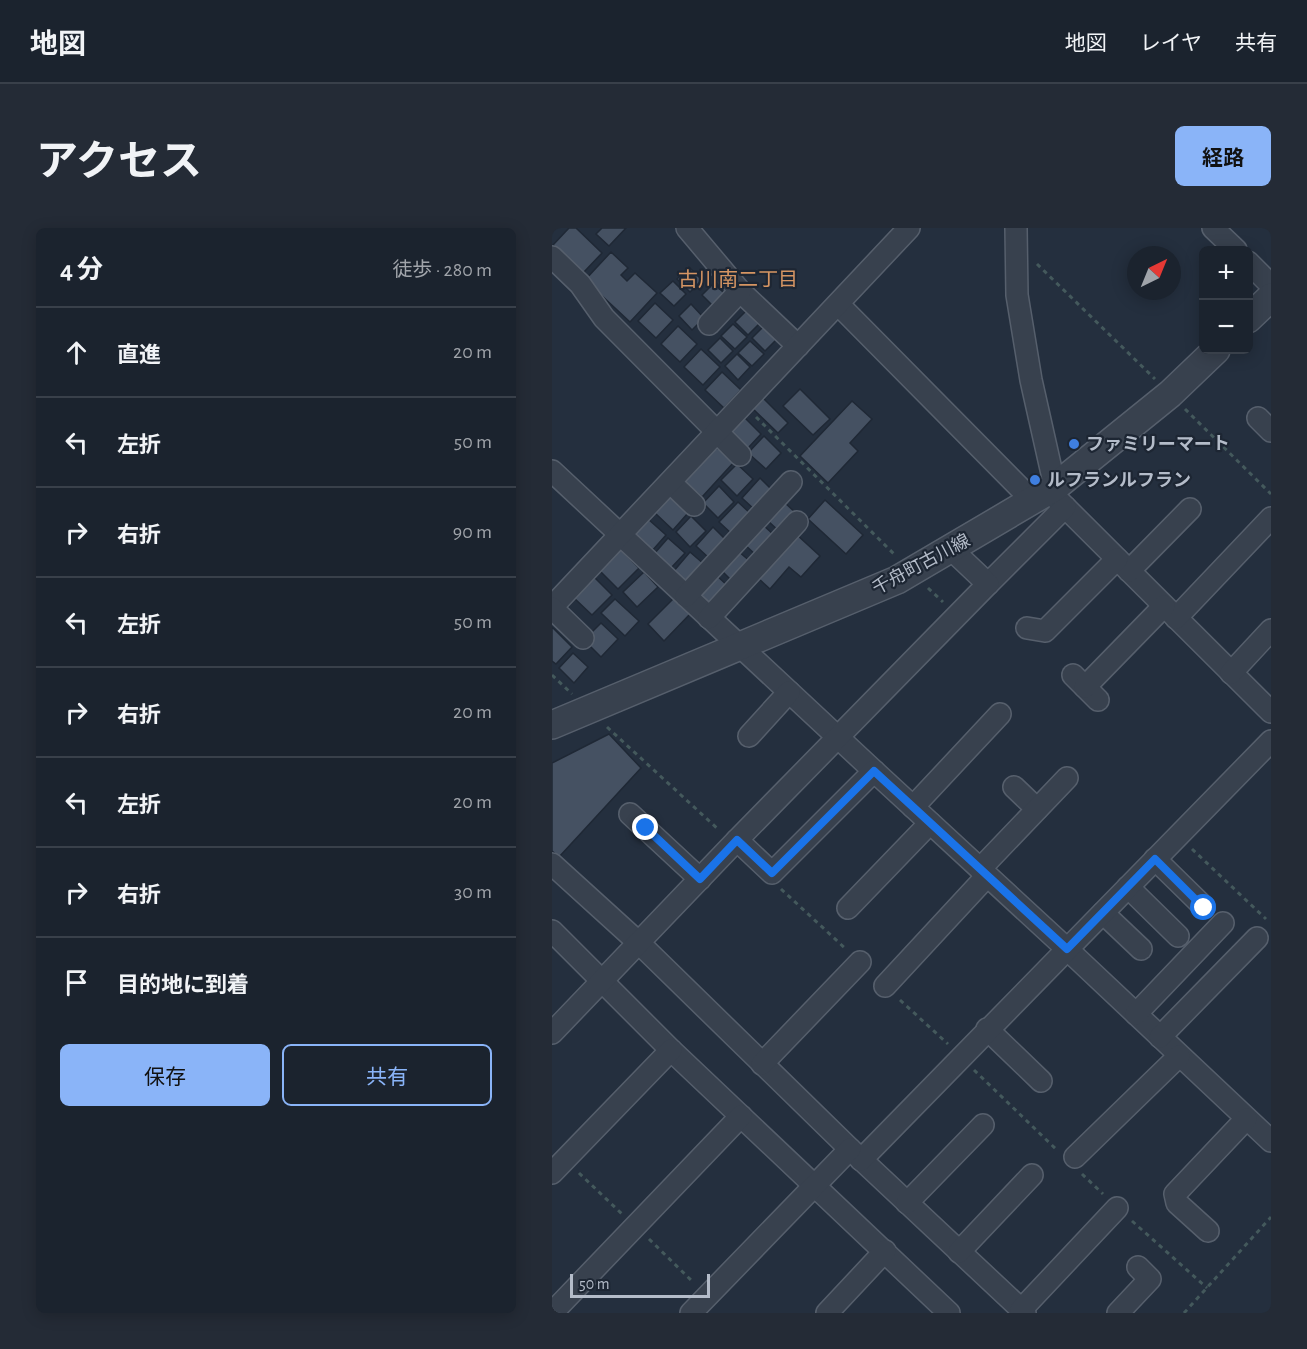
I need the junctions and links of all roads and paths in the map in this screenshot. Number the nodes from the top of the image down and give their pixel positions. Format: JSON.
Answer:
{"nodes":[{"id":1,"x":909,"y":228,"type":"edge"},
{"id":2,"x":1214,"y":228,"type":"edge"},
{"id":3,"x":691,"y":229,"type":"edge"},
{"id":4,"x":1016,"y":236,"type":"edge"},
{"id":5,"x":1232,"y":246,"type":"edge"},
{"id":6,"x":552,"y":257,"type":"edge"},
{"id":7,"x":1253,"y":267,"type":"edge"},
{"id":8,"x":1271,"y":285,"type":"edge"},
{"id":9,"x":740,"y":291,"type":"junction"},
{"id":10,"x":1271,"y":297,"type":"edge"},
{"id":11,"x":838,"y":304,"type":"junction"},
{"id":12,"x":1253,"y":314,"type":"edge"},
{"id":13,"x":709,"y":324,"type":"dead end"},
{"id":14,"x":798,"y":346,"type":"junction"},
{"id":15,"x":1212,"y":354,"type":"edge"},
{"id":16,"x":1170,"y":394,"type":"junction"},
{"id":17,"x":744,"y":405,"type":"junction"},
{"id":18,"x":718,"y":433,"type":"junction"},
{"id":19,"x":740,"y":454,"type":"dead end"},
{"id":20,"x":552,"y":471,"type":"edge"},
{"id":21,"x":791,"y":482,"type":"dead end"},
{"id":22,"x":671,"y":483,"type":"junction"},
{"id":23,"x":1271,"y":494,"type":"edge"},
{"id":24,"x":1051,"y":497,"type":"junction"},
{"id":25,"x":694,"y":505,"type":"dead end"},
{"id":26,"x":1190,"y":509,"type":"dead end"},
{"id":27,"x":1271,"y":518,"type":"edge"},
{"id":28,"x":797,"y":522,"type":"dead end"},
{"id":29,"x":622,"y":536,"type":"junction"},
{"id":30,"x":951,"y":549,"type":"junction"},
{"id":31,"x":1123,"y":565,"type":"junction"},
{"id":32,"x":912,"y":572,"type":"junction"},
{"id":33,"x":988,"y":584,"type":"junction"},
{"id":34,"x":686,"y":596,"type":"junction"},
{"id":35,"x":552,"y":608,"type":"edge"},
{"id":36,"x":1170,"y":612,"type":"junction"},
{"id":37,"x":956,"y":616,"type":"junction"},
{"id":38,"x":709,"y":618,"type":"junction"},
{"id":39,"x":1027,"y":628,"type":"dead end"},
{"id":40,"x":1271,"y":630,"type":"edge"},
{"id":41,"x":583,"y":638,"type":"dead end"},
{"id":42,"x":739,"y":646,"type":"junction"},
{"id":43,"x":1231,"y":672,"type":"junction"},
{"id":44,"x":552,"y":675,"type":"edge"},
{"id":45,"x":1085,"y":687,"type":"dead end"},
{"id":46,"x":789,"y":692,"type":"junction"},
{"id":47,"x":588,"y":709,"type":"junction"},
{"id":48,"x":1271,"y":712,"type":"edge"},
{"id":49,"x":1000,"y":714,"type":"dead end"},
{"id":50,"x":552,"y":725,"type":"edge"},
{"id":51,"x":749,"y":736,"type":"dead end"},
{"id":52,"x":837,"y":737,"type":"junction"},
{"id":53,"x":1271,"y":741,"type":"edge"},
{"id":54,"x":874,"y":771,"type":"junction"},
{"id":55,"x":1067,"y":778,"type":"dead end"},
{"id":56,"x":1014,"y":787,"type":"dead end"},
{"id":57,"x":913,"y":807,"type":"junction"},
{"id":58,"x":1037,"y":809,"type":"junction"},
{"id":59,"x":630,"y":814,"type":"dead end"},
{"id":60,"x":930,"y":823,"type":"junction"},
{"id":61,"x":1178,"y":835,"type":"junction"},
{"id":62,"x":735,"y":842,"type":"junction"},
{"id":63,"x":1155,"y":859,"type":"junction"},
{"id":64,"x":552,"y":864,"type":"edge"},
{"id":65,"x":984,"y":872,"type":"junction"},
{"id":66,"x":772,"y":873,"type":"junction"},
{"id":67,"x":700,"y":879,"type":"junction"},
{"id":68,"x":1128,"y":887,"type":"junction"},
{"id":69,"x":848,"y":908,"type":"dead end"},
{"id":70,"x":1204,"y":908,"type":"dead end"},
{"id":71,"x":1103,"y":913,"type":"junction"},
{"id":72,"x":1223,"y":923,"type":"dead end"},
{"id":73,"x":552,"y":931,"type":"edge"},
{"id":74,"x":1264,"y":931,"type":"edge"},
{"id":75,"x":1178,"y":936,"type":"dead end"},
{"id":76,"x":639,"y":943,"type":"junction"},
{"id":77,"x":1067,"y":949,"type":"junction"},
{"id":78,"x":1142,"y":949,"type":"dead end"},
{"id":79,"x":860,"y":962,"type":"joint"},
{"id":80,"x":603,"y":981,"type":"junction"},
{"id":81,"x":885,"y":986,"type":"joint"},
{"id":82,"x":1136,"y":1014,"type":"junction"},
{"id":83,"x":987,"y":1029,"type":"junction"},
{"id":84,"x":552,"y":1033,"type":"edge"},
{"id":85,"x":1160,"y":1037,"type":"junction"},
{"id":86,"x":671,"y":1050,"type":"junction"},
{"id":87,"x":961,"y":1056,"type":"junction"},
{"id":88,"x":1179,"y":1056,"type":"junction"},
{"id":89,"x":762,"y":1064,"type":"junction"},
{"id":90,"x":1041,"y":1081,"type":"dead end"},
{"id":91,"x":741,"y":1116,"type":"junction"},
{"id":92,"x":1246,"y":1119,"type":"junction"},
{"id":93,"x":983,"y":1125,"type":"dead end"},
{"id":94,"x":1271,"y":1141,"type":"edge"},
{"id":95,"x":855,"y":1154,"type":"junction"},
{"id":96,"x":1070,"y":1159,"type":"junction"},
{"id":97,"x":552,"y":1173,"type":"edge"},
{"id":98,"x":1032,"y":1175,"type":"dead end"},
{"id":99,"x":816,"y":1185,"type":"junction"},
{"id":100,"x":907,"y":1203,"type":"junction"},
{"id":101,"x":1117,"y":1208,"type":"junction"},
{"id":102,"x":1271,"y":1217,"type":"edge"},
{"id":103,"x":1208,"y":1231,"type":"dead end"},
{"id":104,"x":885,"y":1251,"type":"junction"},
{"id":105,"x":959,"y":1252,"type":"junction"},
{"id":106,"x":1138,"y":1267,"type":"dead end"},
{"id":107,"x":1206,"y":1288,"type":"junction"},
{"id":108,"x":1023,"y":1311,"type":"edge"},
{"id":109,"x":552,"y":1313,"type":"edge"},
{"id":110,"x":691,"y":1313,"type":"edge"},
{"id":111,"x":827,"y":1313,"type":"edge"},
{"id":112,"x":949,"y":1313,"type":"edge"},
{"id":113,"x":1118,"y":1313,"type":"edge"},
{"id":114,"x":1184,"y":1313,"type":"edge"}],
"edges":[{"from":1,"to":11,"type":"street"},
{"from":2,"to":5,"type":"street"},
{"from":3,"to":9,"type":"street"},
{"from":4,"to":16,"type":"path"},
{"from":4,"to":24,"type":"street"},
{"from":6,"to":18,"type":"street"},
{"from":7,"to":8,"type":"street"},
{"from":9,"to":13,"type":"street"},
{"from":9,"to":14,"type":"street"},
{"from":10,"to":12,"type":"street"},
{"from":11,"to":14,"type":"street"},
{"from":11,"to":24,"type":"street"},
{"from":14,"to":17,"type":"street"},
{"from":15,"to":16,"type":"street","name":"千舟町古川線"},
{"from":16,"to":23,"type":"path"},
{"from":16,"to":24,"type":"street","name":"千舟町古川線"},
{"from":17,"to":18,"type":"street"},
{"from":17,"to":32,"type":"path"},
{"from":18,"to":19,"type":"street"},
{"from":18,"to":22,"type":"street"},
{"from":20,"to":29,"type":"street"},
{"from":21,"to":34,"type":"street"},
{"from":22,"to":25,"type":"street"},
{"from":22,"to":29,"type":"street"},
{"from":24,"to":30,"type":"street","name":"千舟町古川線"},
{"from":24,"to":31,"type":"street"},
{"from":24,"to":33,"type":"street"},
{"from":26,"to":31,"type":"street"},
{"from":27,"to":36,"type":"street"},
{"from":28,"to":38,"type":"street"},
{"from":29,"to":34,"type":"street"},
{"from":29,"to":35,"type":"street"},
{"from":30,"to":32,"type":"street","name":"千舟町古川線"},
{"from":30,"to":33,"type":"street"},
{"from":31,"to":36,"type":"street"},
{"from":31,"to":39,"type":"street"},
{"from":32,"to":37,"type":"path"},
{"from":32,"to":42,"type":"street","name":"千舟町古川線"},
{"from":33,"to":37,"type":"street"},
{"from":34,"to":38,"type":"street"},
{"from":35,"to":41,"type":"street"},
{"from":36,"to":43,"type":"street"},
{"from":36,"to":45,"type":"street"},
{"from":37,"to":52,"type":"street"},
{"from":38,"to":42,"type":"street"},
{"from":40,"to":43,"type":"street"},
{"from":42,"to":46,"type":"street"},
{"from":42,"to":47,"type":"street","name":"千舟町古川線"},
{"from":43,"to":48,"type":"street"},
{"from":44,"to":47,"type":"path"},
{"from":46,"to":51,"type":"street"},
{"from":46,"to":52,"type":"street"},
{"from":47,"to":50,"type":"street","name":"千舟町古川線"},
{"from":47,"to":62,"type":"path"},
{"from":49,"to":57,"type":"street"},
{"from":52,"to":54,"type":"street"},
{"from":52,"to":62,"type":"street"},
{"from":53,"to":61,"type":"street"},
{"from":54,"to":57,"type":"street"},
{"from":54,"to":66,"type":"street"},
{"from":55,"to":58,"type":"street"},
{"from":56,"to":58,"type":"street"},
{"from":57,"to":60,"type":"street"},
{"from":58,"to":65,"type":"street"},
{"from":59,"to":67,"type":"street"},
{"from":60,"to":65,"type":"street"},
{"from":60,"to":69,"type":"street"},
{"from":61,"to":63,"type":"street"},
{"from":61,"to":74,"type":"path"},
{"from":62,"to":66,"type":"street"},
{"from":62,"to":67,"type":"street"},
{"from":63,"to":68,"type":"street"},
{"from":63,"to":70,"type":"street"},
{"from":64,"to":76,"type":"street"},
{"from":65,"to":77,"type":"street"},
{"from":65,"to":81,"type":"street"},
{"from":66,"to":79,"type":"path"},
{"from":67,"to":76,"type":"street"},
{"from":68,"to":71,"type":"street"},
{"from":68,"to":75,"type":"street"},
{"from":71,"to":77,"type":"street"},
{"from":71,"to":78,"type":"street"},
{"from":72,"to":82,"type":"street"},
{"from":73,"to":80,"type":"street"},
{"from":74,"to":85,"type":"street"},
{"from":76,"to":80,"type":"street"},
{"from":76,"to":89,"type":"street"},
{"from":77,"to":82,"type":"street"},
{"from":77,"to":83,"type":"street"},
{"from":79,"to":89,"type":"street"},
{"from":80,"to":84,"type":"street"},
{"from":80,"to":86,"type":"street"},
{"from":81,"to":87,"type":"path"},
{"from":82,"to":85,"type":"street"},
{"from":83,"to":87,"type":"street"},
{"from":83,"to":90,"type":"street"},
{"from":85,"to":88,"type":"street"},
{"from":86,"to":91,"type":"street"},
{"from":86,"to":97,"type":"street"},
{"from":87,"to":95,"type":"street"},
{"from":87,"to":96,"type":"path"},
{"from":88,"to":92,"type":"street"},
{"from":88,"to":96,"type":"street"},
{"from":89,"to":95,"type":"street"},
{"from":91,"to":99,"type":"street"},
{"from":91,"to":109,"type":"street"},
{"from":92,"to":94,"type":"street"},
{"from":92,"to":103,"type":"street"},
{"from":93,"to":100,"type":"street"},
{"from":95,"to":99,"type":"street"},
{"from":95,"to":100,"type":"street"},
{"from":96,"to":101,"type":"path"},
{"from":98,"to":105,"type":"street"},
{"from":99,"to":104,"type":"street"},
{"from":99,"to":110,"type":"street"},
{"from":100,"to":105,"type":"street"},
{"from":101,"to":107,"type":"path"},
{"from":101,"to":108,"type":"street"},
{"from":102,"to":107,"type":"path"},
{"from":104,"to":111,"type":"street"},
{"from":104,"to":112,"type":"street"},
{"from":105,"to":108,"type":"street"},
{"from":106,"to":113,"type":"street"},
{"from":107,"to":114,"type":"path"}]}
